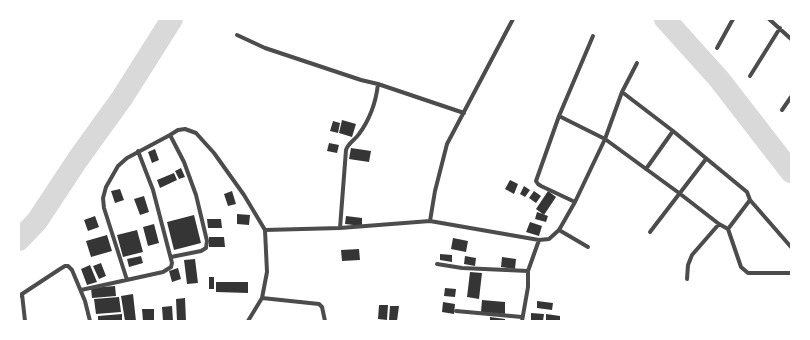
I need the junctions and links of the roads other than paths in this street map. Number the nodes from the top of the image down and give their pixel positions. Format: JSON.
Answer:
{"nodes":[{"id":1,"x":513,"y":19,"type":"edge"},
{"id":2,"x":733,"y":19,"type":"edge"},
{"id":3,"x":769,"y":19,"type":"edge"},
{"id":4,"x":780,"y":28,"type":"junction"},
{"id":5,"x":237,"y":35,"type":"dead end"},
{"id":6,"x":593,"y":36,"type":"dead end"},
{"id":7,"x":791,"y":39,"type":"edge"},
{"id":8,"x":717,"y":48,"type":"dead end"},
{"id":9,"x":637,"y":63,"type":"dead end"},
{"id":10,"x":750,"y":76,"type":"dead end"},
{"id":11,"x":378,"y":84,"type":"junction"},
{"id":12,"x":622,"y":92,"type":"junction"},
{"id":13,"x":791,"y":97,"type":"edge"},
{"id":14,"x":782,"y":110,"type":"dead end"},
{"id":15,"x":464,"y":113,"type":"junction"},
{"id":16,"x":559,"y":116,"type":"junction"},
{"id":17,"x":673,"y":131,"type":"junction"},
{"id":18,"x":170,"y":135,"type":"junction"},
{"id":19,"x":605,"y":139,"type":"junction"},
{"id":20,"x":138,"y":152,"type":"junction"},
{"id":21,"x":706,"y":159,"type":"junction"},
{"id":22,"x":646,"y":170,"type":"junction"},
{"id":23,"x":679,"y":193,"type":"junction"},
{"id":24,"x":750,"y":200,"type":"junction"},
{"id":25,"x":575,"y":202,"type":"junction"},
{"id":26,"x":430,"y":221,"type":"junction"},
{"id":27,"x":719,"y":224,"type":"junction"},
{"id":28,"x":340,"y":228,"type":"junction"},
{"id":29,"x":728,"y":228,"type":"junction"},
{"id":30,"x":265,"y":230,"type":"junction"},
{"id":31,"x":559,"y":230,"type":"junction"},
{"id":32,"x":650,"y":232,"type":"dead end"},
{"id":33,"x":539,"y":240,"type":"junction"},
{"id":34,"x":588,"y":247,"type":"dead end"},
{"id":35,"x":791,"y":247,"type":"edge"},
{"id":36,"x":171,"y":257,"type":"junction"},
{"id":37,"x":437,"y":264,"type":"dead end"},
{"id":38,"x":528,"y":271,"type":"junction"},
{"id":39,"x":791,"y":273,"type":"edge"},
{"id":40,"x":687,"y":279,"type":"dead end"},
{"id":41,"x":127,"y":280,"type":"junction"},
{"id":42,"x":81,"y":290,"type":"junction"},
{"id":43,"x":20,"y":295,"type":"edge"},
{"id":44,"x":262,"y":298,"type":"junction"},
{"id":45,"x":456,"y":312,"type":"dead end"},
{"id":46,"x":522,"y":319,"type":"edge"},
{"id":47,"x":25,"y":321,"type":"edge"},
{"id":48,"x":90,"y":321,"type":"edge"},
{"id":49,"x":248,"y":321,"type":"edge"},
{"id":50,"x":325,"y":321,"type":"edge"}],
"edges":[{"from":1,"to":15,"type":"street"},
{"from":2,"to":8,"type":"street"},
{"from":3,"to":4,"type":"street"},
{"from":4,"to":7,"type":"street"},
{"from":4,"to":10,"type":"street"},
{"from":5,"to":11,"type":"street"},
{"from":6,"to":16,"type":"street"},
{"from":9,"to":12,"type":"street"},
{"from":11,"to":15,"type":"street"},
{"from":11,"to":28,"type":"street"},
{"from":12,"to":17,"type":"street"},
{"from":12,"to":19,"type":"street"},
{"from":13,"to":14,"type":"street"},
{"from":15,"to":26,"type":"street"},
{"from":16,"to":19,"type":"street"},
{"from":16,"to":25,"type":"street"},
{"from":17,"to":21,"type":"street"},
{"from":17,"to":22,"type":"street"},
{"from":18,"to":20,"type":"street"},
{"from":18,"to":30,"type":"street"},
{"from":18,"to":36,"type":"street"},
{"from":19,"to":22,"type":"street"},
{"from":19,"to":25,"type":"street"},
{"from":20,"to":36,"type":"street"},
{"from":20,"to":41,"type":"street"},
{"from":21,"to":23,"type":"street"},
{"from":21,"to":24,"type":"street"},
{"from":22,"to":23,"type":"street"},
{"from":23,"to":27,"type":"street"},
{"from":23,"to":32,"type":"street"},
{"from":24,"to":29,"type":"street"},
{"from":24,"to":35,"type":"street"},
{"from":25,"to":31,"type":"street"},
{"from":26,"to":28,"type":"street"},
{"from":26,"to":33,"type":"street"},
{"from":27,"to":29,"type":"street"},
{"from":27,"to":40,"type":"street"},
{"from":28,"to":30,"type":"street"},
{"from":29,"to":39,"type":"street"},
{"from":30,"to":44,"type":"street"},
{"from":31,"to":33,"type":"street"},
{"from":31,"to":34,"type":"street"},
{"from":33,"to":38,"type":"street"},
{"from":36,"to":41,"type":"street"},
{"from":37,"to":38,"type":"street"},
{"from":38,"to":46,"type":"street"},
{"from":41,"to":42,"type":"street"},
{"from":42,"to":43,"type":"street"},
{"from":42,"to":48,"type":"street"},
{"from":43,"to":47,"type":"street"},
{"from":44,"to":49,"type":"street"},
{"from":44,"to":50,"type":"street"},
{"from":45,"to":46,"type":"street"}]}
